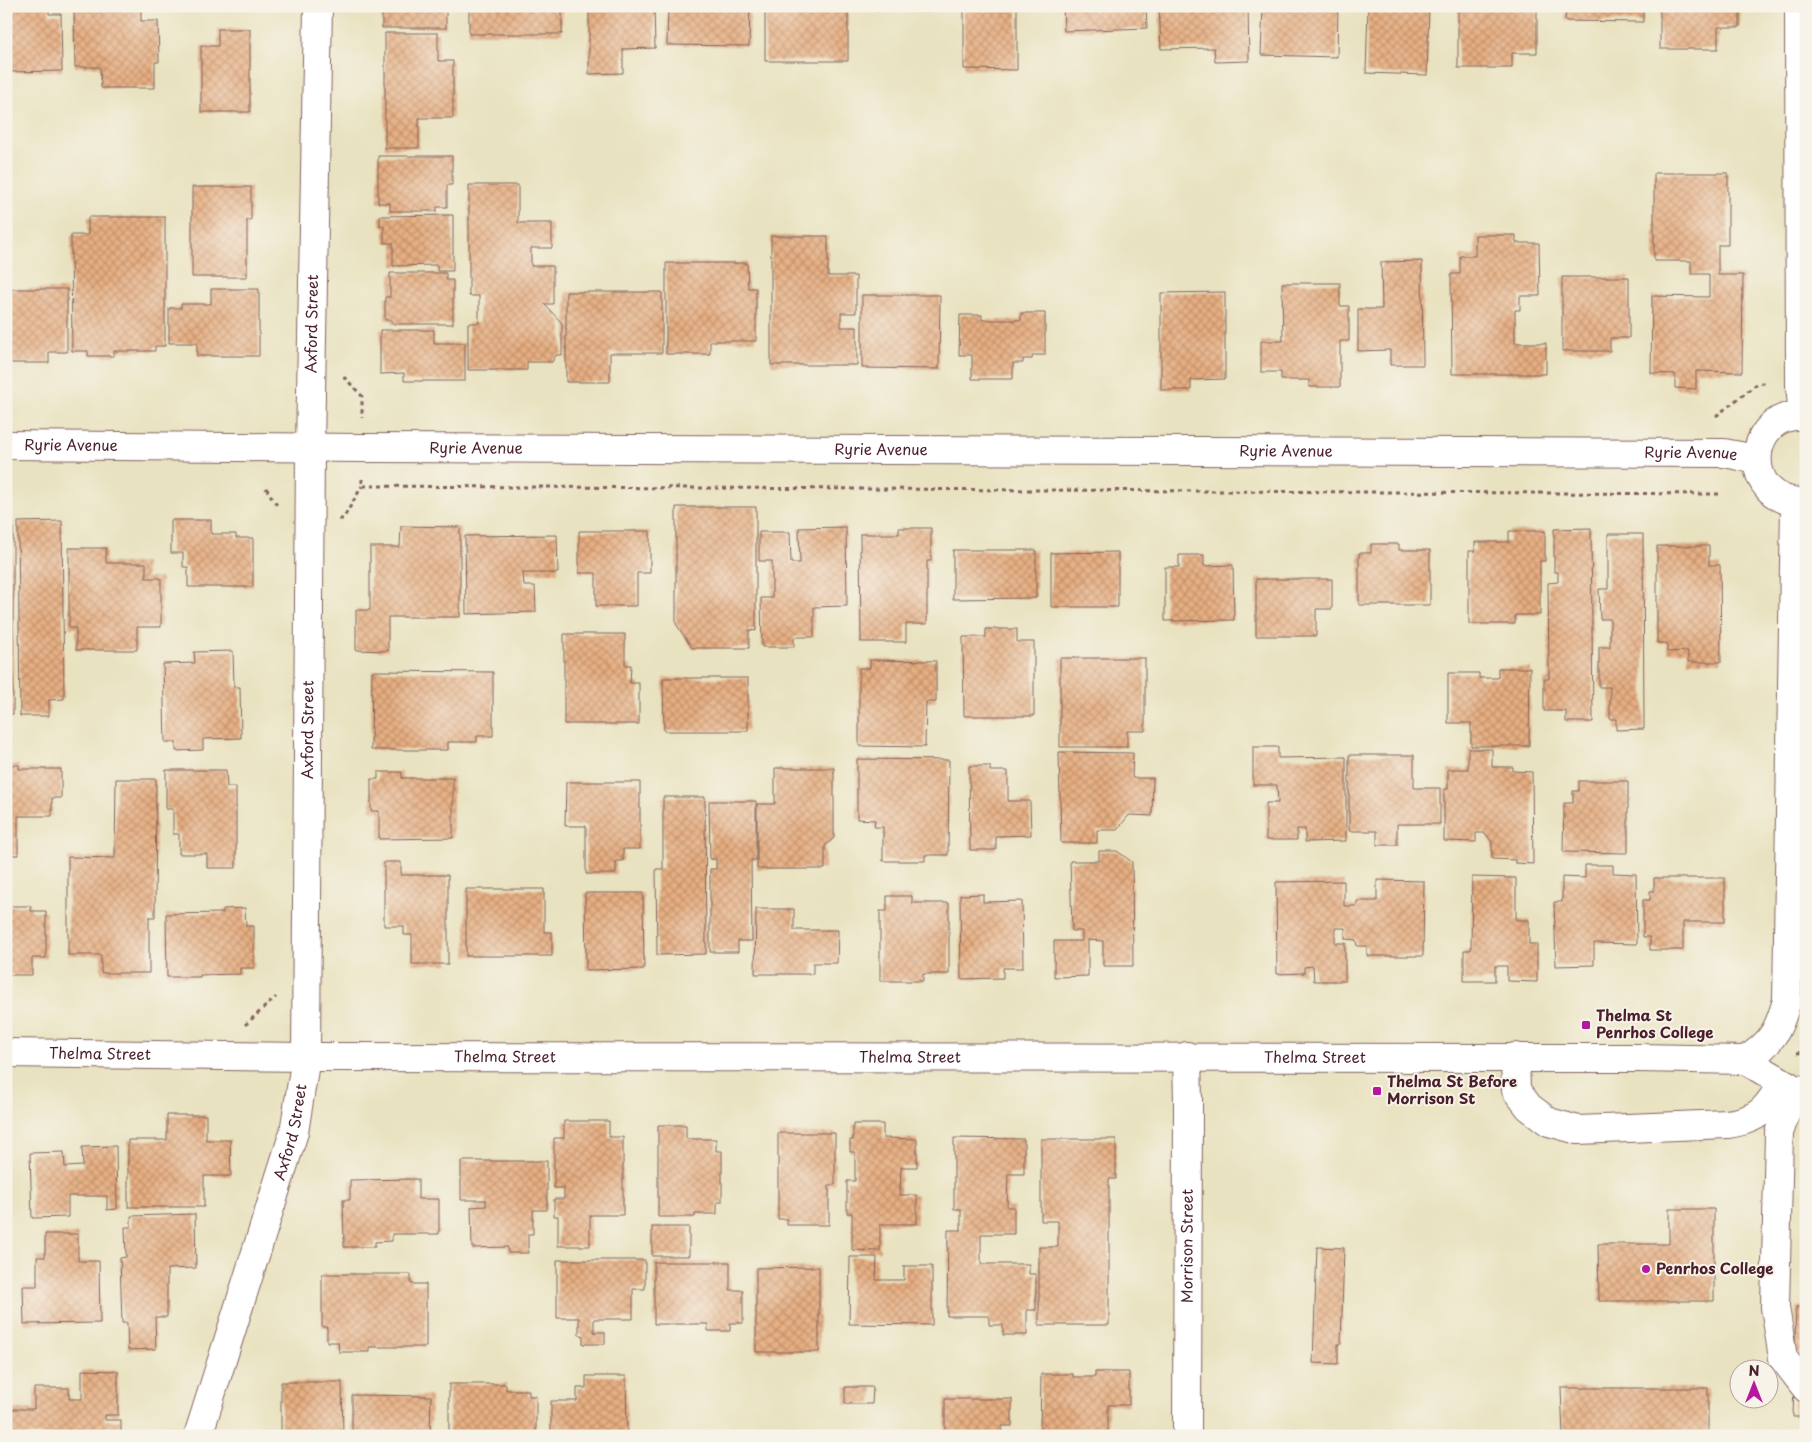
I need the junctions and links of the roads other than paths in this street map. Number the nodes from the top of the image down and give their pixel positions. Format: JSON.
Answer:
{"nodes":[{"id":1,"x":318,"y":6,"type":"edge"},
{"id":2,"x":1799,"y":6,"type":"edge"},
{"id":3,"x":1804,"y":416,"type":"edge"},
{"id":4,"x":6,"y":445,"type":"edge"},
{"id":5,"x":310,"y":448,"type":"junction"},
{"id":6,"x":1756,"y":459,"type":"junction"},
{"id":7,"x":1800,"y":503,"type":"edge"},
{"id":8,"x":6,"y":1053,"type":"edge"},
{"id":9,"x":1187,"y":1056,"type":"junction"},
{"id":10,"x":306,"y":1057,"type":"junction"},
{"id":11,"x":1515,"y":1057,"type":"junction"},
{"id":12,"x":1745,"y":1060,"type":"junction"},
{"id":13,"x":1794,"y":1087,"type":"edge"},
{"id":14,"x":1806,"y":1388,"type":"edge"},
{"id":15,"x":198,"y":1436,"type":"edge"},
{"id":16,"x":1187,"y":1436,"type":"edge"}],
"edges":[{"from":1,"to":5,"type":"street","name":"Axford Street"},
{"from":2,"to":3,"type":"street"},
{"from":3,"to":6,"type":"street"},
{"from":4,"to":5,"type":"street","name":"Ryrie Avenue"},
{"from":5,"to":6,"type":"street","name":"Ryrie Avenue"},
{"from":5,"to":10,"type":"street","name":"Axford Street"},
{"from":6,"to":7,"type":"street"},
{"from":7,"to":12,"type":"street"},
{"from":8,"to":10,"type":"street","name":"Thelma Street"},
{"from":9,"to":10,"type":"street","name":"Thelma Street"},
{"from":9,"to":11,"type":"street","name":"Thelma Street"},
{"from":9,"to":16,"type":"street","name":"Morrison Street"},
{"from":10,"to":15,"type":"street","name":"Axford Street"},
{"from":11,"to":12,"type":"street","name":"Thelma Street"},
{"from":11,"to":13,"type":"street"},
{"from":12,"to":13,"type":"street"},
{"from":13,"to":14,"type":"street"}]}
